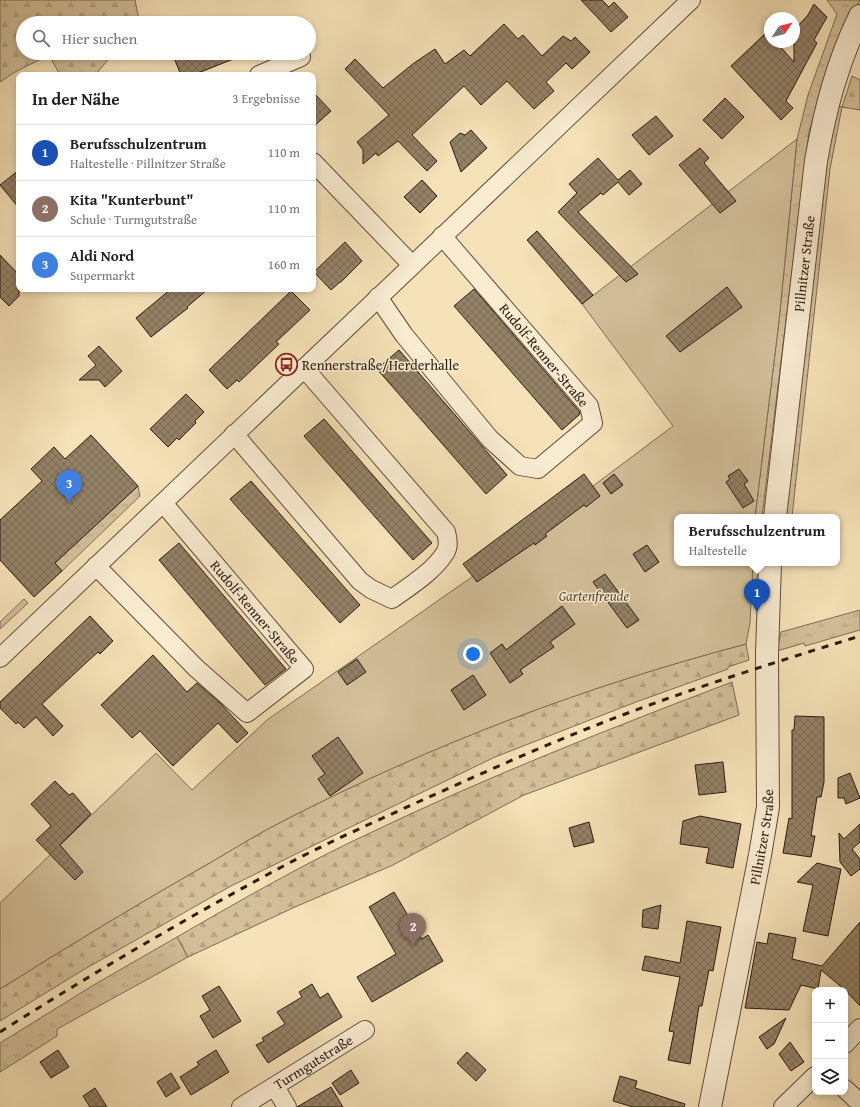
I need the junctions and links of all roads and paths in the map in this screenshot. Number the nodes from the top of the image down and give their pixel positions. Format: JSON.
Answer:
{"nodes":[{"id":1,"x":691,"y":0,"type":"edge"},
{"id":2,"x":860,"y":16,"type":"edge"},
{"id":3,"x":294,"y":60,"type":"edge"},
{"id":4,"x":266,"y":72,"type":"edge"},
{"id":5,"x":316,"y":165,"type":"edge"},
{"id":6,"x":442,"y":236,"type":"junction"},
{"id":7,"x":412,"y":265,"type":"junction"},
{"id":8,"x":378,"y":297,"type":"junction"},
{"id":9,"x":304,"y":368,"type":"junction"},
{"id":10,"x":234,"y":434,"type":"junction"},
{"id":11,"x":163,"y":502,"type":"junction"},
{"id":12,"x":775,"y":514,"type":"edge"},
{"id":13,"x":96,"y":566,"type":"junction"},
{"id":14,"x":770,"y":566,"type":"edge"},
{"id":15,"x":0,"y":658,"type":"edge"},
{"id":16,"x":860,"y":1028,"type":"edge"},
{"id":17,"x":366,"y":1030,"type":"dead end"},
{"id":18,"x":848,"y":1041,"type":"edge"},
{"id":19,"x":812,"y":1079,"type":"edge"},
{"id":20,"x":275,"y":1087,"type":"junction"},
{"id":21,"x":848,"y":1092,"type":"edge"},
{"id":22,"x":860,"y":1103,"type":"edge"},
{"id":23,"x":241,"y":1107,"type":"edge"},
{"id":24,"x":287,"y":1107,"type":"edge"},
{"id":25,"x":710,"y":1107,"type":"edge"},
{"id":26,"x":783,"y":1107,"type":"edge"}],
"edges":[{"from":1,"to":6,"type":"street"},
{"from":2,"to":12,"type":"street","name":"Pillnitzer Straße"},
{"from":3,"to":4,"type":"street"},
{"from":5,"to":7,"type":"street"},
{"from":6,"to":7,"type":"street"},
{"from":6,"to":8,"type":"street","name":"Rudolf-Renner-Straße"},
{"from":7,"to":8,"type":"street"},
{"from":8,"to":9,"type":"street"},
{"from":9,"to":10,"type":"street"},
{"from":9,"to":10,"type":"street"},
{"from":10,"to":11,"type":"street"},
{"from":11,"to":13,"type":"street"},
{"from":11,"to":13,"type":"street","name":"Rudolf-Renner-Straße"},
{"from":13,"to":15,"type":"street"},
{"from":14,"to":25,"type":"street","name":"Pillnitzer Straße"},
{"from":16,"to":18,"type":"street"},
{"from":17,"to":20,"type":"street","name":"Turmgutstraße"},
{"from":19,"to":26,"type":"street"},
{"from":20,"to":23,"type":"street","name":"Turmgutstraße"},
{"from":20,"to":24,"type":"street"},
{"from":21,"to":22,"type":"street"}]}
